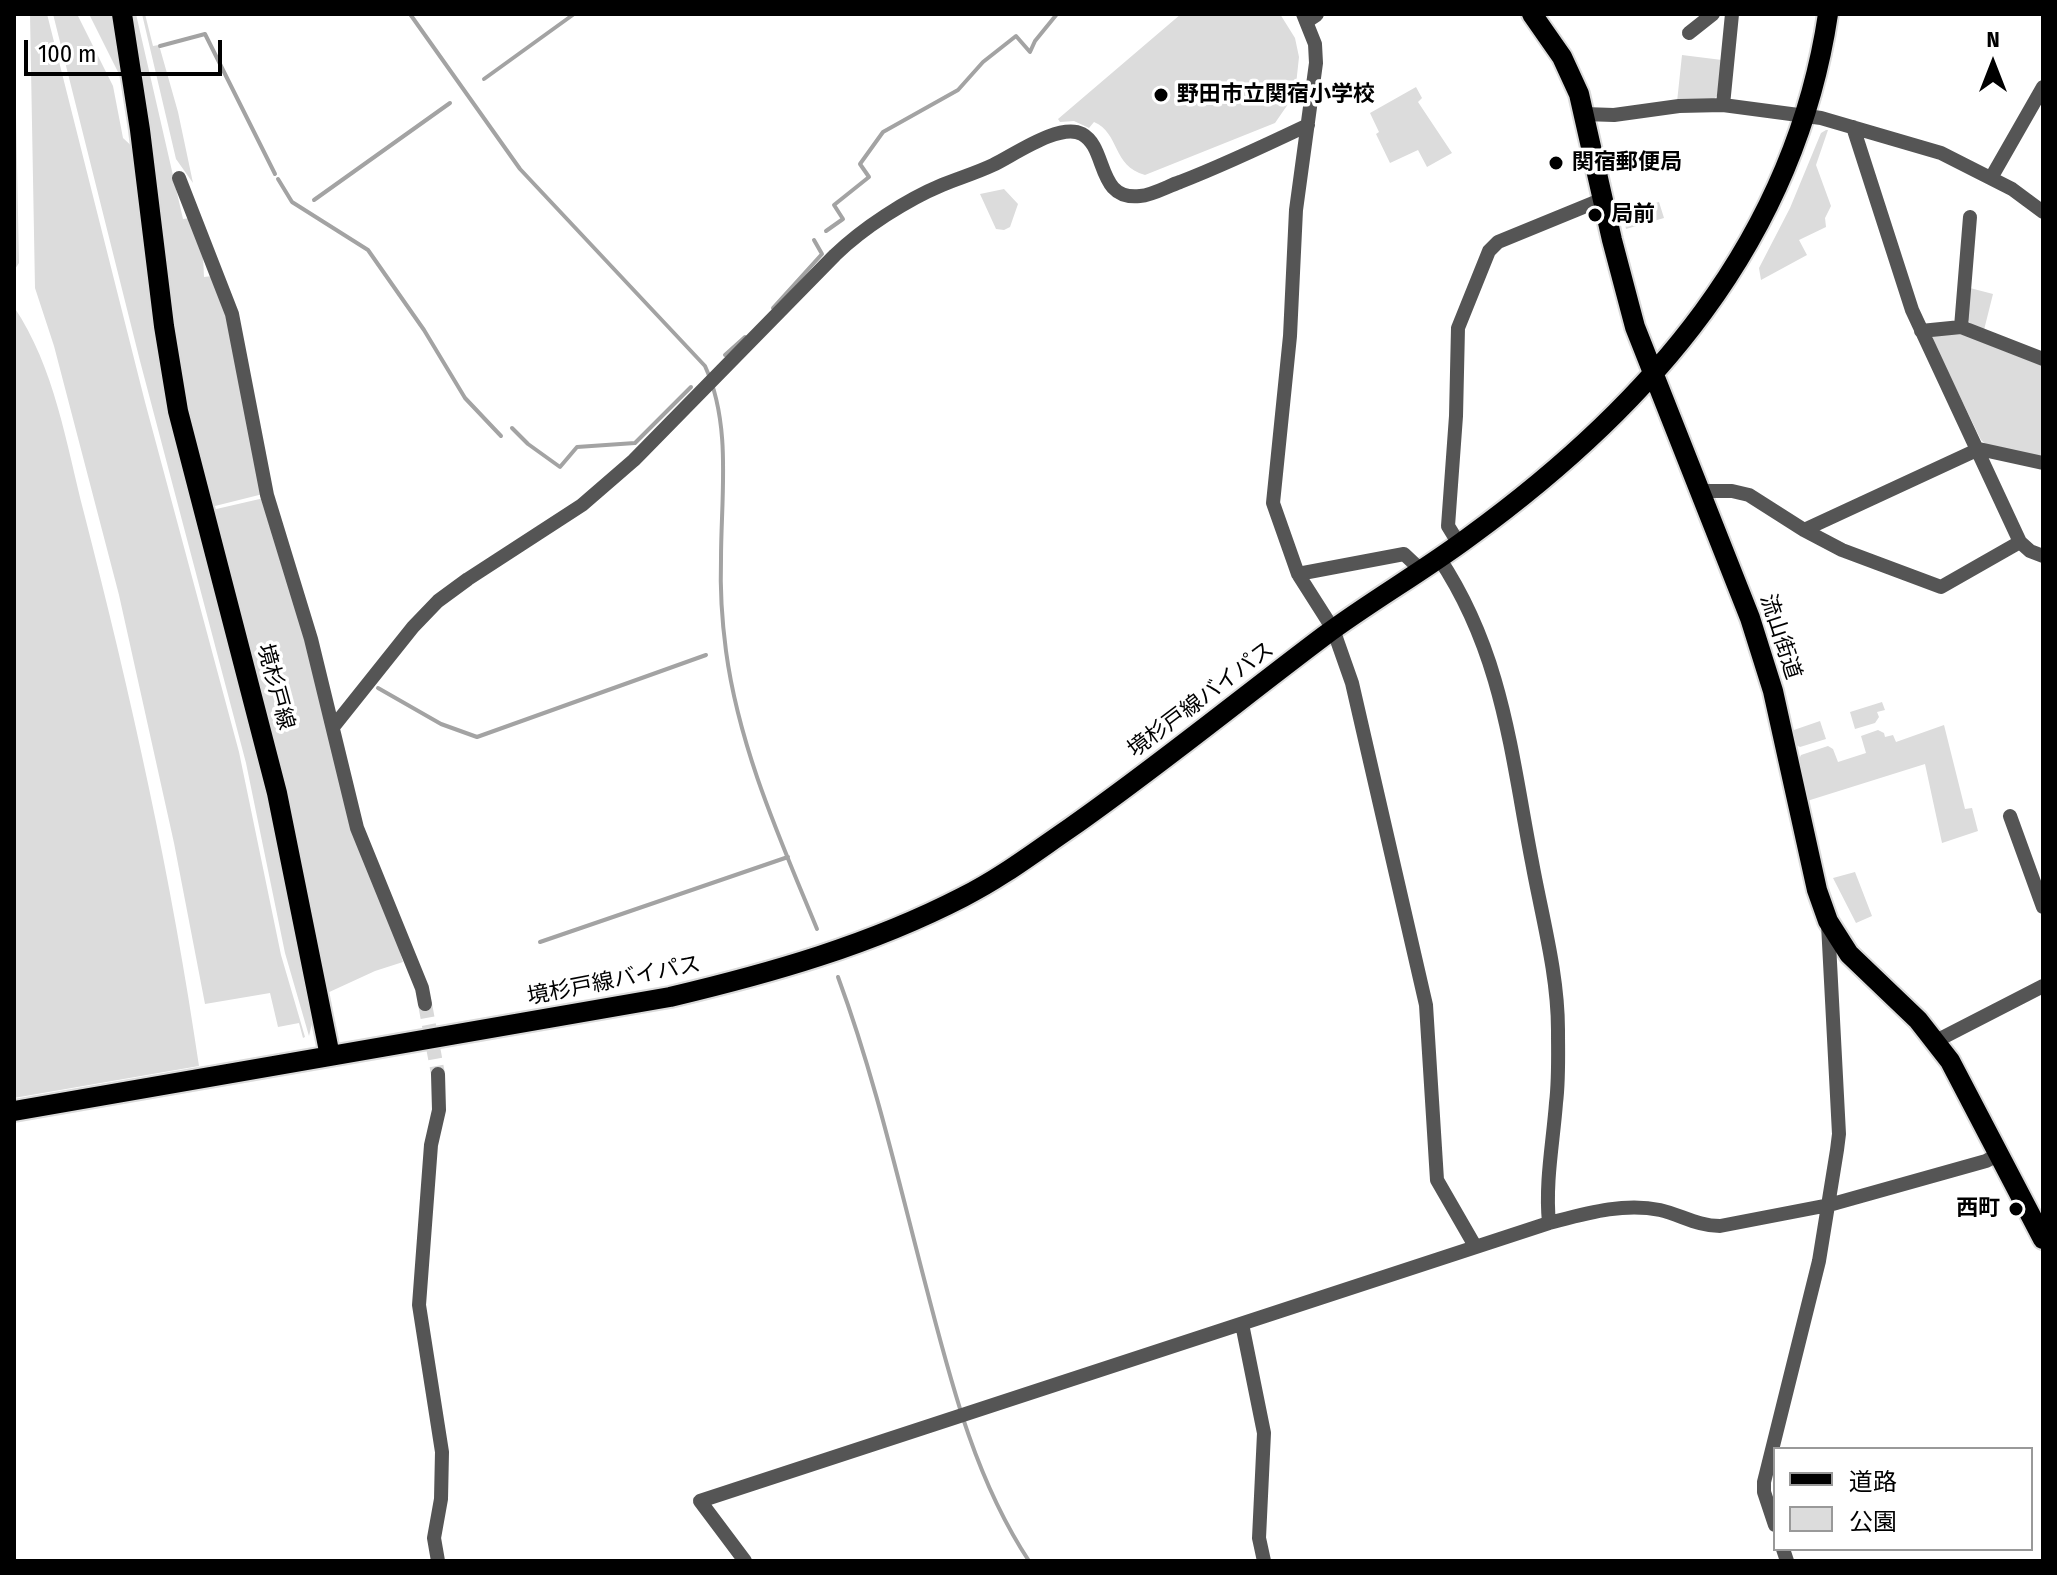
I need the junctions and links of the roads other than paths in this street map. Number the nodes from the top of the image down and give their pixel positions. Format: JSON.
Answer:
{"nodes":[{"id":1,"x":122,"y":14,"type":"edge"},
{"id":2,"x":1532,"y":14,"type":"edge"},
{"id":3,"x":1713,"y":14,"type":"edge"},
{"id":4,"x":1732,"y":14,"type":"edge"},
{"id":5,"x":1828,"y":14,"type":"edge"},
{"id":6,"x":1309,"y":16,"type":"edge"},
{"id":7,"x":1689,"y":33,"type":"dead end"},
{"id":8,"x":2042,"y":91,"type":"edge"},
{"id":9,"x":1723,"y":105,"type":"junction"},
{"id":10,"x":1584,"y":114,"type":"junction"},
{"id":11,"x":1804,"y":116,"type":"junction"},
{"id":12,"x":1308,"y":125,"type":"junction"},
{"id":13,"x":1853,"y":127,"type":"junction"},
{"id":14,"x":179,"y":178,"type":"dead end"},
{"id":15,"x":1991,"y":178,"type":"junction"},
{"id":16,"x":1603,"y":199,"type":"junction"},
{"id":17,"x":2043,"y":212,"type":"edge"},
{"id":18,"x":1970,"y":217,"type":"dead end"},
{"id":19,"x":1961,"y":327,"type":"junction"},
{"id":20,"x":1921,"y":331,"type":"junction"},
{"id":21,"x":2043,"y":359,"type":"edge"},
{"id":22,"x":1654,"y":375,"type":"junction"},
{"id":23,"x":1979,"y":449,"type":"junction"},
{"id":24,"x":2043,"y":463,"type":"edge"},
{"id":25,"x":1701,"y":491,"type":"junction"},
{"id":26,"x":1804,"y":530,"type":"junction"},
{"id":27,"x":2020,"y":542,"type":"junction"},
{"id":28,"x":1459,"y":544,"type":"junction"},
{"id":29,"x":2043,"y":556,"type":"edge"},
{"id":30,"x":1439,"y":558,"type":"junction"},
{"id":31,"x":1421,"y":570,"type":"junction"},
{"id":32,"x":1298,"y":574,"type":"junction"},
{"id":33,"x":1333,"y":629,"type":"junction"},
{"id":34,"x":334,"y":726,"type":"junction"},
{"id":35,"x":2010,"y":816,"type":"dead end"},
{"id":36,"x":2043,"y":907,"type":"edge"},
{"id":37,"x":1828,"y":921,"type":"junction"},
{"id":38,"x":2043,"y":986,"type":"edge"},
{"id":39,"x":425,"y":1004,"type":"tunnel mouth"},
{"id":40,"x":1936,"y":1041,"type":"junction"},
{"id":41,"x":330,"y":1056,"type":"junction"},
{"id":42,"x":438,"y":1074,"type":"tunnel mouth"},
{"id":43,"x":14,"y":1111,"type":"edge"},
{"id":44,"x":1999,"y":1154,"type":"junction"},
{"id":45,"x":1829,"y":1205,"type":"junction"},
{"id":46,"x":1549,"y":1223,"type":"junction"},
{"id":47,"x":2043,"y":1239,"type":"edge"},
{"id":48,"x":1475,"y":1246,"type":"junction"},
{"id":49,"x":1242,"y":1324,"type":"junction"},
{"id":50,"x":1773,"y":1519,"type":"edge"},
{"id":51,"x":438,"y":1561,"type":"edge"},
{"id":52,"x":745,"y":1561,"type":"edge"},
{"id":53,"x":1264,"y":1561,"type":"edge"}],
"edges":[{"from":1,"to":41,"type":"main road","name":"境杉戸線"},
{"from":2,"to":10,"type":"main road","name":"流山街道"},
{"from":3,"to":7,"type":"street"},
{"from":4,"to":9,"type":"street"},
{"from":5,"to":11,"type":"main road","name":"境杉戸線バイパス"},
{"from":6,"to":12,"type":"street"},
{"from":8,"to":15,"type":"street"},
{"from":9,"to":10,"type":"street"},
{"from":9,"to":11,"type":"street"},
{"from":10,"to":16,"type":"main road","name":"流山街道"},
{"from":11,"to":13,"type":"street"},
{"from":11,"to":22,"type":"main road","name":"境杉戸線バイパス"},
{"from":12,"to":32,"type":"street"},
{"from":12,"to":34,"type":"street"},
{"from":13,"to":15,"type":"street"},
{"from":13,"to":20,"type":"street"},
{"from":14,"to":34,"type":"street"},
{"from":15,"to":17,"type":"street"},
{"from":16,"to":22,"type":"main road","name":"流山街道"},
{"from":16,"to":28,"type":"street"},
{"from":18,"to":19,"type":"street"},
{"from":19,"to":20,"type":"street"},
{"from":19,"to":21,"type":"street"},
{"from":20,"to":23,"type":"street"},
{"from":22,"to":25,"type":"main road","name":"流山街道"},
{"from":22,"to":28,"type":"main road","name":"境杉戸線バイパス"},
{"from":23,"to":24,"type":"street"},
{"from":23,"to":26,"type":"street"},
{"from":23,"to":27,"type":"street"},
{"from":25,"to":26,"type":"street"},
{"from":25,"to":37,"type":"main road","name":"流山街道"},
{"from":26,"to":27,"type":"street"},
{"from":27,"to":29,"type":"street"},
{"from":28,"to":30,"type":"main road","name":"境杉戸線バイパス"},
{"from":30,"to":31,"type":"main road","name":"境杉戸線バイパス"},
{"from":30,"to":46,"type":"street"},
{"from":31,"to":32,"type":"street"},
{"from":31,"to":33,"type":"main road","name":"境杉戸線バイパス"},
{"from":32,"to":33,"type":"street"},
{"from":33,"to":41,"type":"main road","name":"境杉戸線バイパス"},
{"from":33,"to":48,"type":"street"},
{"from":34,"to":39,"type":"street"},
{"from":35,"to":36,"type":"street"},
{"from":37,"to":40,"type":"main road","name":"流山街道"},
{"from":37,"to":45,"type":"street"},
{"from":38,"to":40,"type":"street"},
{"from":40,"to":44,"type":"main road","name":"流山街道"},
{"from":41,"to":43,"type":"main road"},
{"from":42,"to":51,"type":"street"},
{"from":44,"to":45,"type":"street"},
{"from":44,"to":47,"type":"main road","name":"流山街道"},
{"from":45,"to":46,"type":"street"},
{"from":45,"to":50,"type":"street"},
{"from":46,"to":48,"type":"street"},
{"from":48,"to":49,"type":"street"},
{"from":49,"to":52,"type":"street"},
{"from":49,"to":53,"type":"street"}]}
